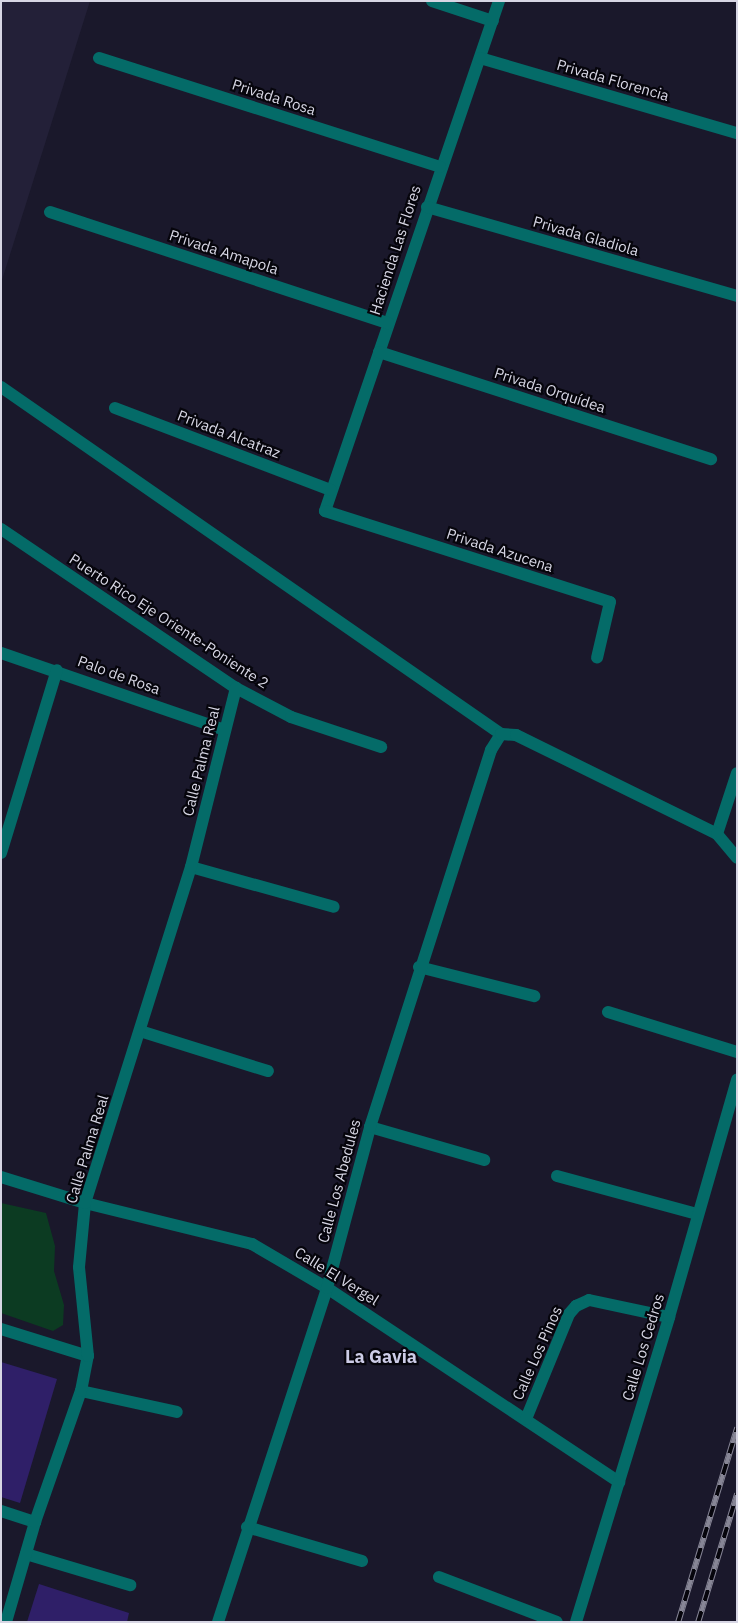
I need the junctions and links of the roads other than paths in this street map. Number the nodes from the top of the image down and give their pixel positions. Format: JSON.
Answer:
{"nodes":[{"id":1,"x":432,"y":1,"type":"edge"},
{"id":2,"x":499,"y":1,"type":"edge"},
{"id":3,"x":493,"y":21,"type":"junction"},
{"id":4,"x":99,"y":58,"type":"dead end"},
{"id":5,"x":480,"y":58,"type":"junction"},
{"id":6,"x":737,"y":133,"type":"edge"},
{"id":7,"x":440,"y":167,"type":"junction"},
{"id":8,"x":427,"y":207,"type":"junction"},
{"id":9,"x":50,"y":212,"type":"dead end"},
{"id":10,"x":737,"y":296,"type":"edge"},
{"id":11,"x":388,"y":323,"type":"junction"},
{"id":12,"x":379,"y":352,"type":"junction"},
{"id":13,"x":1,"y":387,"type":"edge"},
{"id":14,"x":115,"y":408,"type":"dead end"},
{"id":15,"x":711,"y":459,"type":"dead end"},
{"id":16,"x":331,"y":490,"type":"junction"},
{"id":17,"x":325,"y":511,"type":"joint"},
{"id":18,"x":1,"y":529,"type":"edge"},
{"id":19,"x":1,"y":652,"type":"edge"},
{"id":20,"x":597,"y":658,"type":"dead end"},
{"id":21,"x":57,"y":670,"type":"junction"},
{"id":22,"x":236,"y":688,"type":"junction"},
{"id":23,"x":225,"y":730,"type":"junction"},
{"id":24,"x":501,"y":734,"type":"junction"},
{"id":25,"x":381,"y":747,"type":"dead end"},
{"id":26,"x":737,"y":773,"type":"edge"},
{"id":27,"x":717,"y":834,"type":"junction"},
{"id":28,"x":1,"y":852,"type":"edge"},
{"id":29,"x":737,"y":858,"type":"edge"},
{"id":30,"x":191,"y":867,"type":"junction"},
{"id":31,"x":334,"y":906,"type":"dead end"},
{"id":32,"x":419,"y":967,"type":"junction"},
{"id":33,"x":534,"y":996,"type":"dead end"},
{"id":34,"x":608,"y":1012,"type":"dead end"},
{"id":35,"x":140,"y":1031,"type":"junction"},
{"id":36,"x":737,"y":1052,"type":"edge"},
{"id":37,"x":268,"y":1071,"type":"dead end"},
{"id":38,"x":737,"y":1080,"type":"edge"},
{"id":39,"x":370,"y":1127,"type":"junction"},
{"id":40,"x":484,"y":1160,"type":"dead end"},
{"id":41,"x":556,"y":1176,"type":"dead end"},
{"id":42,"x":1,"y":1177,"type":"edge"},
{"id":43,"x":85,"y":1203,"type":"junction"},
{"id":44,"x":697,"y":1214,"type":"junction"},
{"id":45,"x":328,"y":1288,"type":"junction"},
{"id":46,"x":669,"y":1317,"type":"junction"},
{"id":47,"x":1,"y":1329,"type":"edge"},
{"id":48,"x":88,"y":1356,"type":"junction"},
{"id":49,"x":81,"y":1391,"type":"junction"},
{"id":50,"x":177,"y":1412,"type":"dead end"},
{"id":51,"x":526,"y":1418,"type":"junction"},
{"id":52,"x":619,"y":1482,"type":"junction"},
{"id":53,"x":1,"y":1511,"type":"edge"},
{"id":54,"x":35,"y":1522,"type":"junction"},
{"id":55,"x":247,"y":1527,"type":"junction"},
{"id":56,"x":26,"y":1554,"type":"junction"},
{"id":57,"x":362,"y":1561,"type":"dead end"},
{"id":58,"x":439,"y":1576,"type":"dead end"},
{"id":59,"x":130,"y":1585,"type":"dead end"},
{"id":60,"x":6,"y":1622,"type":"edge"},
{"id":61,"x":218,"y":1622,"type":"edge"},
{"id":62,"x":556,"y":1622,"type":"edge"},
{"id":63,"x":576,"y":1622,"type":"edge"}],
"edges":[{"from":1,"to":3,"type":"street"},
{"from":2,"to":3,"type":"street","name":"Hacienda Las Flores"},
{"from":3,"to":5,"type":"street","name":"Hacienda Las Flores"},
{"from":4,"to":7,"type":"street","name":"Privada Rosa"},
{"from":5,"to":6,"type":"street","name":"Privada Florencia"},
{"from":5,"to":7,"type":"street","name":"Hacienda Las Flores"},
{"from":7,"to":8,"type":"street","name":"Hacienda Las Flores"},
{"from":8,"to":10,"type":"street","name":"Privada Gladiola"},
{"from":8,"to":11,"type":"street","name":"Hacienda Las Flores"},
{"from":9,"to":11,"type":"street","name":"Privada Amapola"},
{"from":11,"to":12,"type":"street","name":"Hacienda Las Flores"},
{"from":12,"to":15,"type":"street","name":"Privada Orquídea"},
{"from":12,"to":16,"type":"street","name":"Hacienda Las Flores"},
{"from":13,"to":24,"type":"street"},
{"from":14,"to":16,"type":"street","name":"Privada Alcatraz"},
{"from":16,"to":17,"type":"street","name":"Hacienda Las Flores"},
{"from":17,"to":20,"type":"street","name":"Privada Azucena"},
{"from":18,"to":22,"type":"street","name":"Puerto Rico Eje Oriente-Poniente 2"},
{"from":19,"to":21,"type":"street","name":"Palo de Rosa"},
{"from":21,"to":23,"type":"street","name":"Palo de Rosa"},
{"from":21,"to":28,"type":"street"},
{"from":22,"to":23,"type":"street","name":"Calle Palma Real"},
{"from":22,"to":25,"type":"street","name":"Puerto Rico Eje Oriente-Poniente 2"},
{"from":23,"to":30,"type":"street","name":"Calle Palma Real"},
{"from":24,"to":27,"type":"street"},
{"from":24,"to":32,"type":"street","name":"Calle Los Abedules"},
{"from":26,"to":27,"type":"street"},
{"from":27,"to":29,"type":"street"},
{"from":30,"to":31,"type":"street"},
{"from":30,"to":35,"type":"street","name":"Calle Palma Real"},
{"from":32,"to":33,"type":"street"},
{"from":32,"to":39,"type":"street","name":"Calle Los Abedules"},
{"from":34,"to":36,"type":"street"},
{"from":35,"to":37,"type":"street"},
{"from":35,"to":43,"type":"street","name":"Calle Palma Real"},
{"from":38,"to":44,"type":"street","name":"Calle Los Cedros"},
{"from":39,"to":40,"type":"street"},
{"from":39,"to":45,"type":"street","name":"Calle Los Abedules"},
{"from":41,"to":44,"type":"street"},
{"from":42,"to":43,"type":"street","name":"Calle El Vergel"},
{"from":43,"to":45,"type":"street","name":"Calle El Vergel"},
{"from":43,"to":48,"type":"street","name":"Calle Palma Real"},
{"from":44,"to":46,"type":"street","name":"Calle Los Cedros"},
{"from":45,"to":51,"type":"street","name":"Calle El Vergel"},
{"from":45,"to":55,"type":"street","name":"Calle Los Abedules"},
{"from":46,"to":51,"type":"street","name":"Calle Los Pinos"},
{"from":46,"to":52,"type":"street","name":"Calle Los Cedros"},
{"from":47,"to":48,"type":"street"},
{"from":48,"to":49,"type":"street","name":"Calle Palma Real"},
{"from":49,"to":50,"type":"street"},
{"from":49,"to":54,"type":"street","name":"Calle Palma Real"},
{"from":51,"to":52,"type":"street","name":"Calle El Vergel"},
{"from":52,"to":63,"type":"street","name":"Calle Los Cedros"},
{"from":53,"to":54,"type":"street"},
{"from":54,"to":56,"type":"street","name":"Calle Palma Real"},
{"from":55,"to":57,"type":"street"},
{"from":55,"to":61,"type":"street","name":"Calle Los Abedules"},
{"from":56,"to":59,"type":"street"},
{"from":56,"to":60,"type":"street","name":"Calle Palma Real"},
{"from":58,"to":62,"type":"street"}]}
